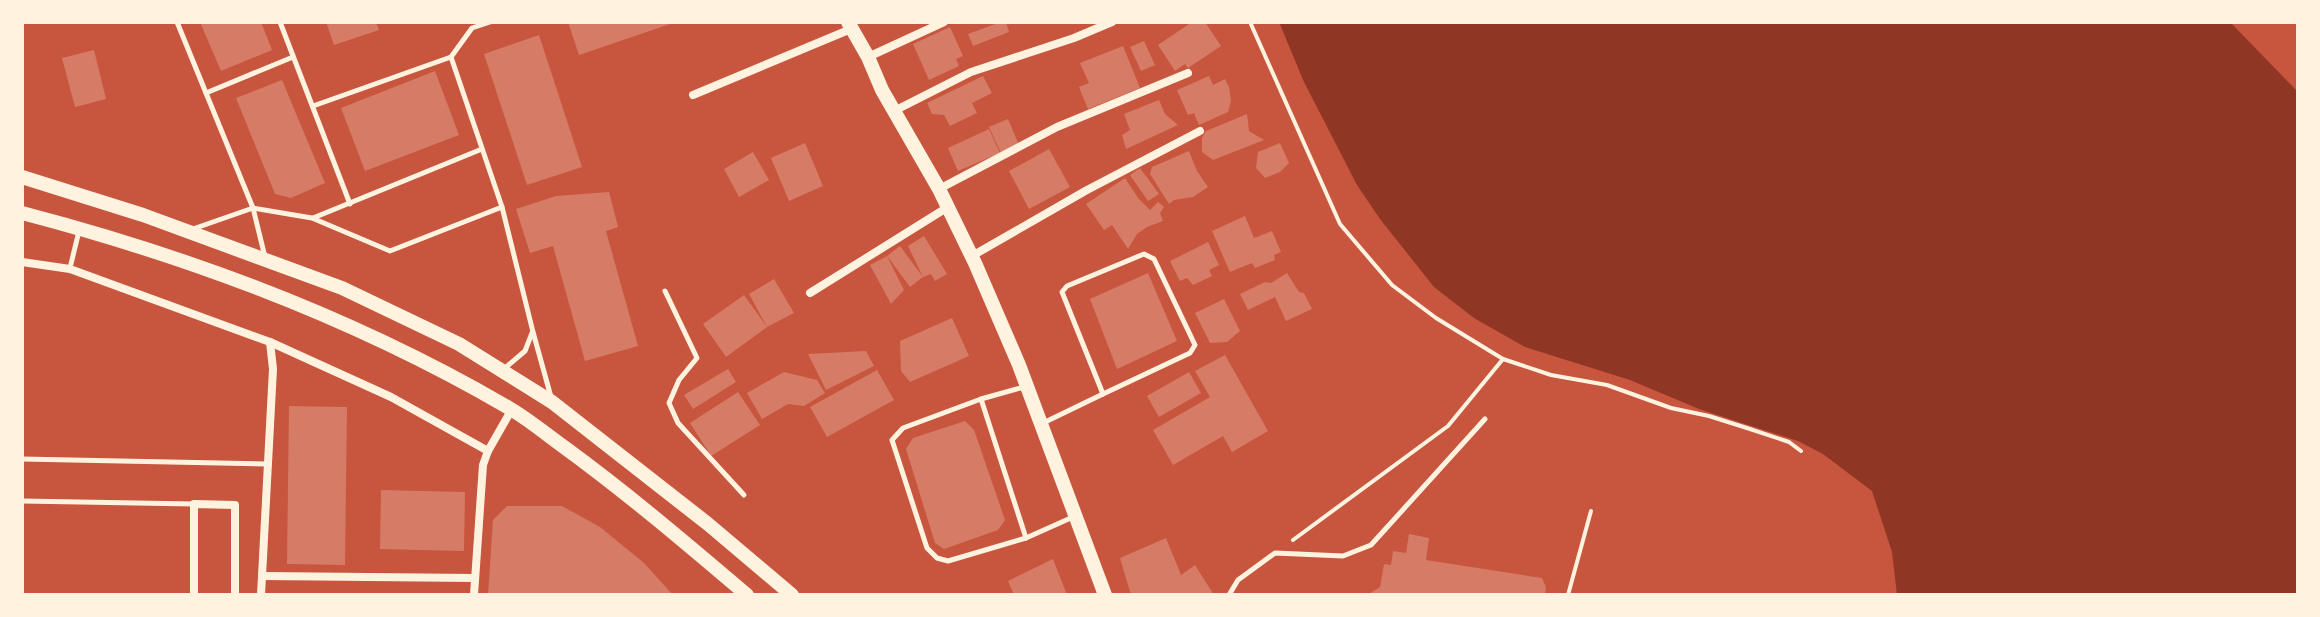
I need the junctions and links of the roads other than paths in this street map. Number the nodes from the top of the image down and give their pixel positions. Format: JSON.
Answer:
{"nodes":[{"id":1,"x":177,"y":22,"type":"edge"},
{"id":2,"x":280,"y":22,"type":"edge"},
{"id":3,"x":490,"y":22,"type":"edge"},
{"id":4,"x":944,"y":22,"type":"edge"},
{"id":5,"x":1112,"y":22,"type":"edge"},
{"id":6,"x":850,"y":25,"type":"edge"},
{"id":7,"x":294,"y":57,"type":"junction"},
{"id":8,"x":451,"y":57,"type":"junction"},
{"id":9,"x":868,"y":57,"type":"junction"},
{"id":10,"x":1188,"y":73,"type":"dead end"},
{"id":11,"x":206,"y":93,"type":"junction"},
{"id":12,"x":693,"y":95,"type":"dead end"},
{"id":13,"x":313,"y":106,"type":"junction"},
{"id":14,"x":894,"y":111,"type":"junction"},
{"id":15,"x":1200,"y":131,"type":"dead end"},
{"id":16,"x":482,"y":148,"type":"junction"},
{"id":17,"x":22,"y":177,"type":"edge"},
{"id":18,"x":939,"y":189,"type":"junction"},
{"id":19,"x":350,"y":204,"type":"junction"},
{"id":20,"x":502,"y":207,"type":"junction"},
{"id":21,"x":948,"y":207,"type":"junction"},
{"id":22,"x":253,"y":208,"type":"junction"},
{"id":23,"x":22,"y":213,"type":"edge"},
{"id":24,"x":312,"y":218,"type":"junction"},
{"id":25,"x":80,"y":228,"type":"junction"},
{"id":26,"x":186,"y":231,"type":"junction"},
{"id":27,"x":972,"y":256,"type":"junction"},
{"id":28,"x":266,"y":260,"type":"junction"},
{"id":29,"x":22,"y":262,"type":"edge"},
{"id":30,"x":70,"y":269,"type":"junction"},
{"id":31,"x":665,"y":291,"type":"dead end"},
{"id":32,"x":810,"y":293,"type":"dead end"},
{"id":33,"x":533,"y":332,"type":"junction"},
{"id":34,"x":270,"y":342,"type":"junction"},
{"id":35,"x":501,"y":371,"type":"junction"},
{"id":36,"x":1026,"y":386,"type":"junction"},
{"id":37,"x":1103,"y":394,"type":"junction"},
{"id":38,"x":981,"y":399,"type":"junction"},
{"id":39,"x":552,"y":402,"type":"junction"},
{"id":40,"x":512,"y":409,"type":"junction"},
{"id":41,"x":1485,"y":419,"type":"dead end"},
{"id":42,"x":1041,"y":425,"type":"junction"},
{"id":43,"x":488,"y":451,"type":"junction"},
{"id":44,"x":22,"y":459,"type":"edge"},
{"id":45,"x":266,"y":464,"type":"junction"},
{"id":46,"x":744,"y":495,"type":"dead end"},
{"id":47,"x":22,"y":501,"type":"edge"},
{"id":48,"x":194,"y":504,"type":"junction"},
{"id":49,"x":1075,"y":516,"type":"junction"},
{"id":50,"x":1026,"y":538,"type":"junction"},
{"id":51,"x":262,"y":576,"type":"junction"},
{"id":52,"x":475,"y":578,"type":"junction"},
{"id":53,"x":194,"y":595,"type":"edge"},
{"id":54,"x":235,"y":595,"type":"edge"},
{"id":55,"x":261,"y":595,"type":"edge"},
{"id":56,"x":474,"y":595,"type":"edge"},
{"id":57,"x":747,"y":595,"type":"edge"},
{"id":58,"x":792,"y":595,"type":"edge"},
{"id":59,"x":1105,"y":595,"type":"edge"},
{"id":60,"x":1229,"y":595,"type":"edge"}],
"edges":[{"from":1,"to":11,"type":"lane"},
{"from":2,"to":7,"type":"lane"},
{"from":3,"to":8,"type":"lane"},
{"from":4,"to":9,"type":"street"},
{"from":5,"to":14,"type":"street"},
{"from":6,"to":9,"type":"main road"},
{"from":6,"to":12,"type":"street"},
{"from":7,"to":11,"type":"lane"},
{"from":7,"to":13,"type":"lane"},
{"from":8,"to":13,"type":"lane"},
{"from":8,"to":16,"type":"lane"},
{"from":9,"to":14,"type":"main road"},
{"from":10,"to":18,"type":"street"},
{"from":11,"to":22,"type":"lane"},
{"from":13,"to":19,"type":"lane"},
{"from":14,"to":18,"type":"main road"},
{"from":15,"to":27,"type":"street"},
{"from":16,"to":19,"type":"lane"},
{"from":16,"to":20,"type":"lane"},
{"from":17,"to":26,"type":"main road"},
{"from":18,"to":21,"type":"main road"},
{"from":19,"to":24,"type":"lane"},
{"from":20,"to":24,"type":"lane"},
{"from":20,"to":33,"type":"lane"},
{"from":21,"to":27,"type":"main road"},
{"from":21,"to":32,"type":"street"},
{"from":22,"to":24,"type":"lane"},
{"from":22,"to":26,"type":"lane"},
{"from":22,"to":28,"type":"lane"},
{"from":23,"to":25,"type":"main road"},
{"from":25,"to":30,"type":"lane"},
{"from":25,"to":40,"type":"main road"},
{"from":26,"to":28,"type":"main road"},
{"from":27,"to":36,"type":"main road"},
{"from":28,"to":35,"type":"main road"},
{"from":29,"to":30,"type":"street"},
{"from":30,"to":34,"type":"street"},
{"from":31,"to":46,"type":"lane"},
{"from":33,"to":35,"type":"lane"},
{"from":33,"to":39,"type":"lane"},
{"from":34,"to":43,"type":"street"},
{"from":34,"to":45,"type":"street"},
{"from":35,"to":39,"type":"main road"},
{"from":36,"to":38,"type":"lane"},
{"from":36,"to":42,"type":"main road"},
{"from":37,"to":37,"type":"lane"},
{"from":37,"to":42,"type":"lane"},
{"from":38,"to":50,"type":"lane"},
{"from":38,"to":50,"type":"lane"},
{"from":39,"to":58,"type":"main road"},
{"from":40,"to":43,"type":"street"},
{"from":40,"to":57,"type":"main road"},
{"from":41,"to":60,"type":"lane"},
{"from":42,"to":49,"type":"main road"},
{"from":43,"to":52,"type":"street"},
{"from":44,"to":45,"type":"lane"},
{"from":45,"to":51,"type":"street"},
{"from":47,"to":48,"type":"lane"},
{"from":48,"to":53,"type":"street"},
{"from":48,"to":54,"type":"street"},
{"from":49,"to":50,"type":"lane"},
{"from":49,"to":59,"type":"main road"},
{"from":51,"to":52,"type":"street"},
{"from":51,"to":55,"type":"street"},
{"from":52,"to":56,"type":"street"}]}
